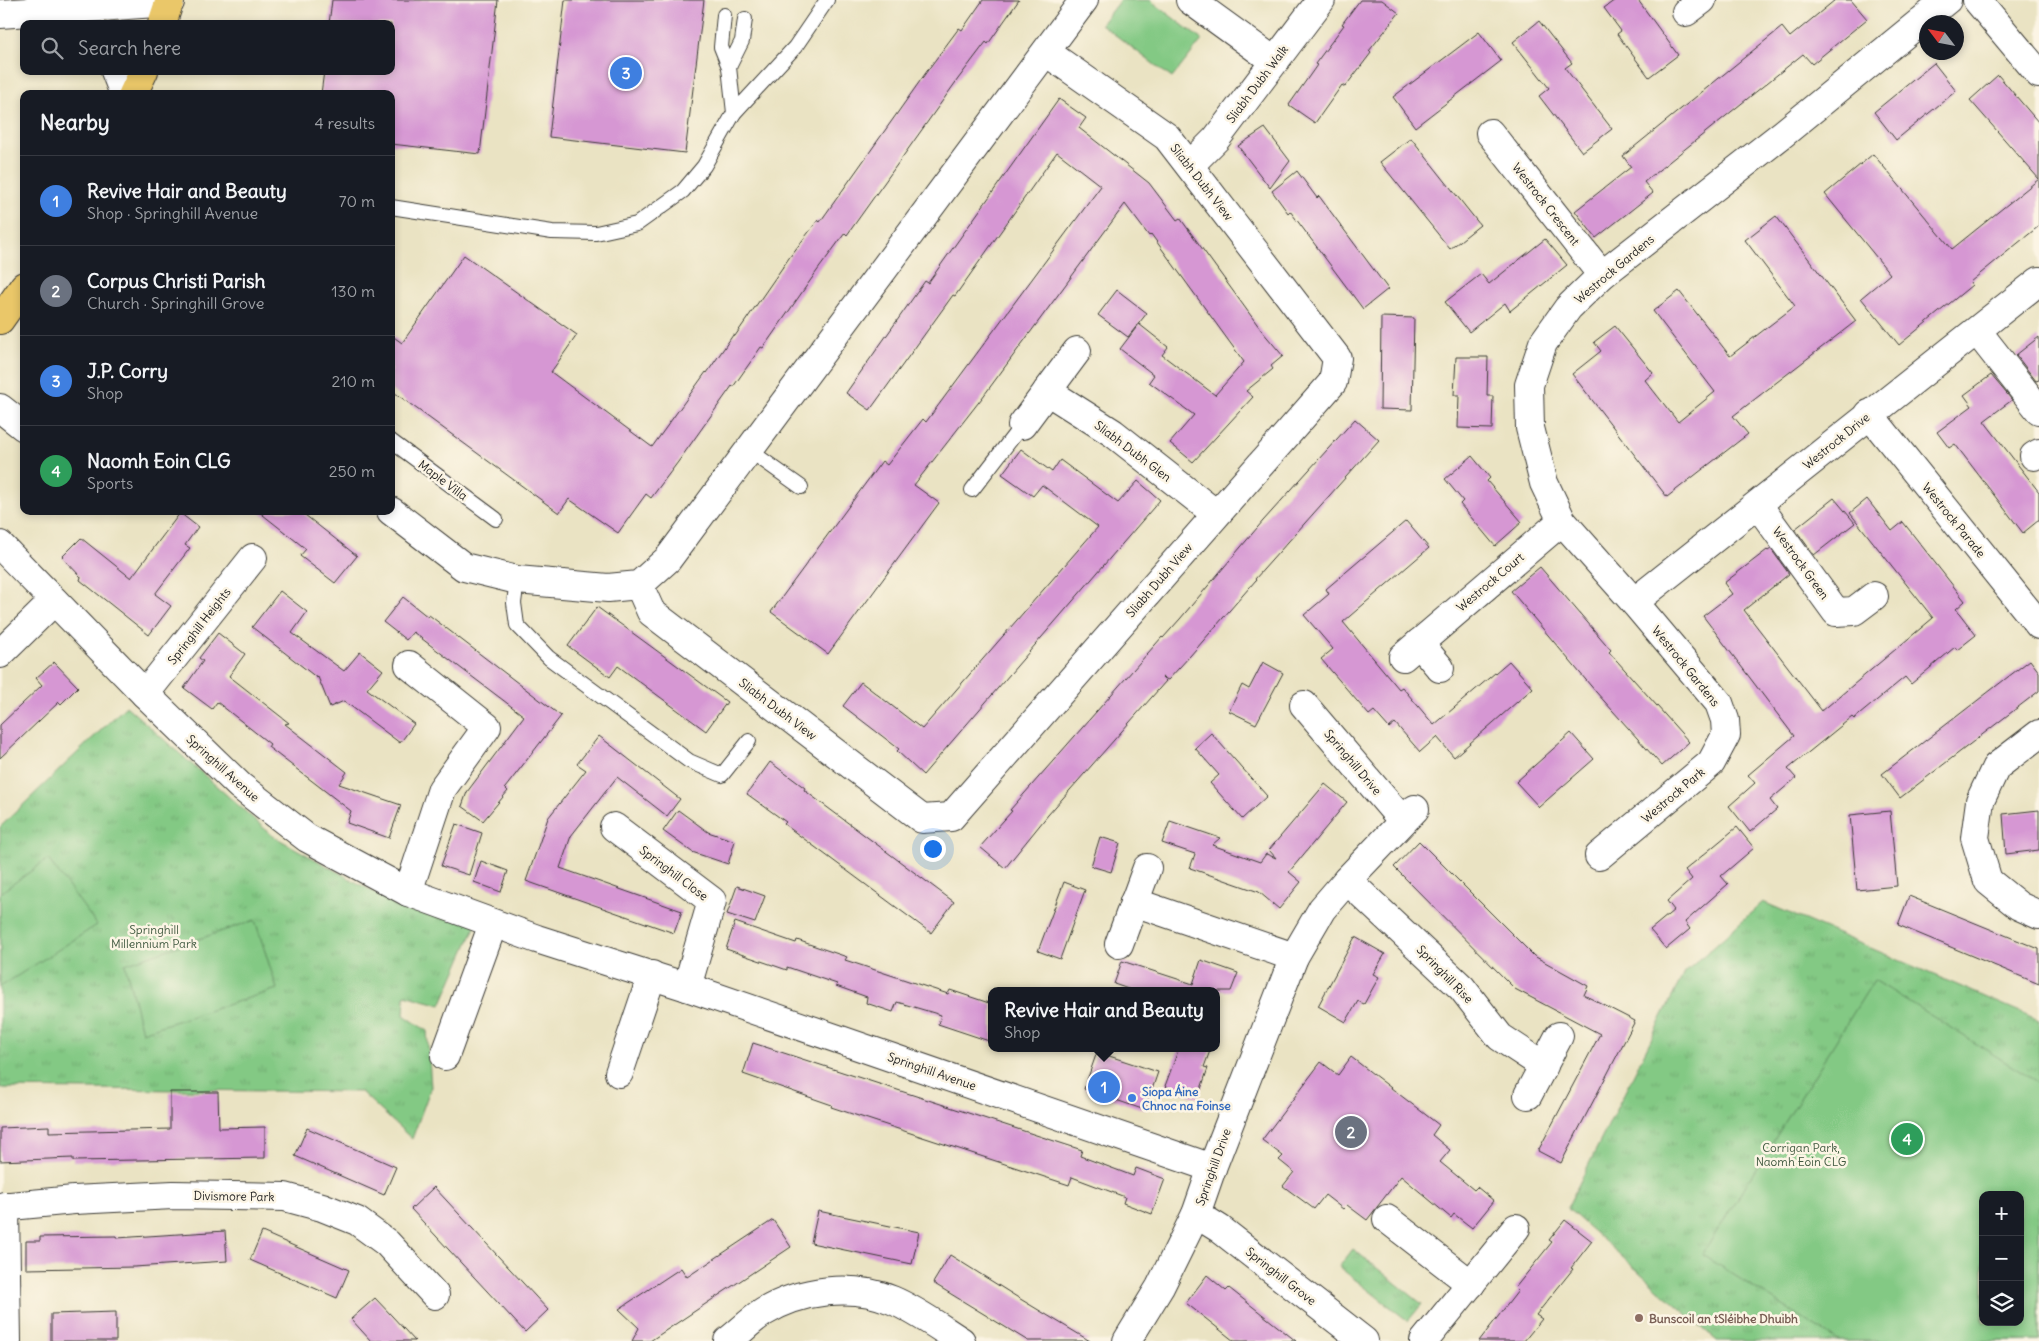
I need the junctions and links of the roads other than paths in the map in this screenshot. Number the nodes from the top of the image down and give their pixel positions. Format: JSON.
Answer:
{"nodes":[{"id":1,"x":827,"y":0,"type":"edge"},
{"id":2,"x":1084,"y":0,"type":"edge"},
{"id":3,"x":1190,"y":0,"type":"edge"},
{"id":4,"x":1321,"y":0,"type":"edge"},
{"id":5,"x":1947,"y":0,"type":"edge"},
{"id":6,"x":1977,"y":0,"type":"edge"},
{"id":7,"x":168,"y":9,"type":"edge"},
{"id":8,"x":0,"y":14,"type":"edge"},
{"id":9,"x":724,"y":15,"type":"dead end"},
{"id":10,"x":74,"y":17,"type":"edge"},
{"id":11,"x":745,"y":19,"type":"dead end"},
{"id":12,"x":1046,"y":52,"type":"junction"},
{"id":13,"x":1274,"y":61,"type":"junction"},
{"id":14,"x":729,"y":67,"type":"junction"},
{"id":15,"x":2039,"y":74,"type":"edge"},
{"id":16,"x":117,"y":75,"type":"edge"},
{"id":17,"x":142,"y":75,"type":"edge"},
{"id":18,"x":122,"y":90,"type":"edge"},
{"id":19,"x":135,"y":90,"type":"edge"},
{"id":20,"x":734,"y":113,"type":"junction"},
{"id":21,"x":1490,"y":133,"type":"dead end"},
{"id":22,"x":1190,"y":165,"type":"junction"},
{"id":23,"x":395,"y":208,"type":"edge"},
{"id":24,"x":1602,"y":275,"type":"junction"},
{"id":25,"x":2039,"y":281,"type":"edge"},
{"id":26,"x":20,"y":292,"type":"edge"},
{"id":27,"x":0,"y":320,"type":"edge"},
{"id":28,"x":1977,"y":331,"type":"junction"},
{"id":29,"x":1077,"y":351,"type":"dead end"},
{"id":30,"x":1048,"y":391,"type":"junction"},
{"id":31,"x":0,"y":408,"type":"edge"},
{"id":32,"x":2039,"y":410,"type":"edge"},
{"id":33,"x":1869,"y":414,"type":"junction"},
{"id":34,"x":20,"y":424,"type":"edge"},
{"id":35,"x":1022,"y":425,"type":"joint"},
{"id":36,"x":395,"y":444,"type":"edge"},
{"id":37,"x":749,"y":450,"type":"junction"},
{"id":38,"x":801,"y":487,"type":"dead end"},
{"id":39,"x":972,"y":490,"type":"dead end"},
{"id":40,"x":1758,"y":504,"type":"junction"},
{"id":41,"x":395,"y":514,"type":"edge"},
{"id":42,"x":1216,"y":514,"type":"junction"},
{"id":43,"x":496,"y":519,"type":"dead end"},
{"id":44,"x":1562,"y":521,"type":"junction"},
{"id":45,"x":0,"y":545,"type":"edge"},
{"id":46,"x":253,"y":558,"type":"dead end"},
{"id":47,"x":517,"y":580,"type":"junction"},
{"id":48,"x":639,"y":585,"type":"junction"},
{"id":49,"x":1874,"y":596,"type":"dead end"},
{"id":50,"x":54,"y":601,"type":"junction"},
{"id":51,"x":1634,"y":602,"type":"junction"},
{"id":52,"x":2039,"y":625,"type":"edge"},
{"id":53,"x":0,"y":654,"type":"edge"},
{"id":54,"x":409,"y":665,"type":"dead end"},
{"id":55,"x":1440,"y":668,"type":"dead end"},
{"id":56,"x":146,"y":694,"type":"junction"},
{"id":57,"x":1304,"y":704,"type":"dead end"},
{"id":58,"x":1725,"y":720,"type":"joint"},
{"id":59,"x":2039,"y":734,"type":"edge"},
{"id":60,"x":749,"y":741,"type":"dead end"},
{"id":61,"x":614,"y":827,"type":"dead end"},
{"id":62,"x":1599,"y":856,"type":"dead end"},
{"id":63,"x":1147,"y":868,"type":"dead end"},
{"id":64,"x":1347,"y":880,"type":"junction"},
{"id":65,"x":408,"y":892,"type":"junction"},
{"id":66,"x":1134,"y":902,"type":"junction"},
{"id":67,"x":2039,"y":915,"type":"edge"},
{"id":68,"x":493,"y":924,"type":"junction"},
{"id":69,"x":1119,"y":944,"type":"dead end"},
{"id":70,"x":1294,"y":958,"type":"junction"},
{"id":71,"x":652,"y":975,"type":"junction"},
{"id":72,"x":687,"y":986,"type":"junction"},
{"id":73,"x":1559,"y":1036,"type":"dead end"},
{"id":74,"x":445,"y":1056,"type":"dead end"},
{"id":75,"x":1544,"y":1066,"type":"junction"},
{"id":76,"x":619,"y":1073,"type":"dead end"},
{"id":77,"x":1528,"y":1095,"type":"dead end"},
{"id":78,"x":1212,"y":1168,"type":"junction"},
{"id":79,"x":2,"y":1207,"type":"edge"},
{"id":80,"x":1196,"y":1214,"type":"junction"},
{"id":81,"x":1387,"y":1219,"type":"dead end"},
{"id":82,"x":1516,"y":1228,"type":"dead end"},
{"id":83,"x":1471,"y":1284,"type":"junction"},
{"id":84,"x":435,"y":1295,"type":"dead end"},
{"id":85,"x":7,"y":1341,"type":"edge"},
{"id":86,"x":728,"y":1341,"type":"edge"},
{"id":87,"x":961,"y":1341,"type":"edge"},
{"id":88,"x":1127,"y":1341,"type":"edge"},
{"id":89,"x":1364,"y":1341,"type":"edge"},
{"id":90,"x":1424,"y":1341,"type":"edge"}],
"edges":[{"from":1,"to":20,"type":"lane"},
{"from":2,"to":12,"type":"street"},
{"from":3,"to":13,"type":"street"},
{"from":4,"to":13,"type":"street","name":"Sliabh Dubh Walk"},
{"from":5,"to":24,"type":"street","name":"Westrock Gardens"},
{"from":6,"to":15,"type":"street"},
{"from":7,"to":10,"type":"street"},
{"from":8,"to":10,"type":"street"},
{"from":9,"to":14,"type":"lane"},
{"from":11,"to":14,"type":"lane"},
{"from":12,"to":22,"type":"street","name":"Sliabh Dubh View"},
{"from":12,"to":37,"type":"street"},
{"from":13,"to":22,"type":"street","name":"Sliabh Dubh Walk"},
{"from":14,"to":20,"type":"lane"},
{"from":16,"to":18,"type":"street"},
{"from":17,"to":19,"type":"highway"},
{"from":20,"to":23,"type":"lane"},
{"from":21,"to":24,"type":"street","name":"Westrock Crescent"},
{"from":22,"to":42,"type":"street","name":"Sliabh Dubh View"},
{"from":24,"to":44,"type":"street","name":"Westrock Gardens"},
{"from":25,"to":28,"type":"street","name":"Westrock Drive"},
{"from":26,"to":27,"type":"highway"},
{"from":28,"to":32,"type":"street"},
{"from":28,"to":33,"type":"street","name":"Westrock Drive"},
{"from":29,"to":30,"type":"street"},
{"from":30,"to":35,"type":"street"},
{"from":30,"to":42,"type":"street","name":"Sliabh Dubh Glen"},
{"from":31,"to":34,"type":"street"},
{"from":33,"to":40,"type":"street","name":"Westrock Drive"},
{"from":33,"to":52,"type":"street","name":"Westrock Parade"},
{"from":35,"to":39,"type":"lane"},
{"from":36,"to":43,"type":"lane","name":"Maple Villa"},
{"from":37,"to":38,"type":"lane"},
{"from":37,"to":48,"type":"street"},
{"from":40,"to":49,"type":"street","name":"Westrock Green"},
{"from":40,"to":51,"type":"street","name":"Westrock Drive"},
{"from":41,"to":47,"type":"street"},
{"from":42,"to":48,"type":"street","name":"Sliabh Dubh View"},
{"from":44,"to":51,"type":"street","name":"Westrock Gardens"},
{"from":44,"to":55,"type":"street","name":"Westrock Court"},
{"from":45,"to":50,"type":"street","name":"Springhill Avenue"},
{"from":46,"to":56,"type":"street","name":"Springhill Heights"},
{"from":47,"to":48,"type":"street"},
{"from":47,"to":60,"type":"lane"},
{"from":50,"to":53,"type":"street"},
{"from":50,"to":56,"type":"street","name":"Springhill Avenue"},
{"from":51,"to":58,"type":"street","name":"Westrock Gardens"},
{"from":54,"to":65,"type":"street"},
{"from":56,"to":65,"type":"street","name":"Springhill Avenue"},
{"from":57,"to":64,"type":"street","name":"Springhill Drive"},
{"from":58,"to":62,"type":"street","name":"Westrock Park"},
{"from":59,"to":67,"type":"street"},
{"from":61,"to":72,"type":"street","name":"Springhill Close"},
{"from":63,"to":66,"type":"street"},
{"from":64,"to":70,"type":"street","name":"Springhill Drive"},
{"from":64,"to":75,"type":"street","name":"Springhill Rise"},
{"from":65,"to":68,"type":"street","name":"Springhill Avenue"},
{"from":66,"to":69,"type":"street"},
{"from":66,"to":70,"type":"street"},
{"from":68,"to":71,"type":"street","name":"Springhill Avenue"},
{"from":68,"to":74,"type":"street"},
{"from":70,"to":78,"type":"street","name":"Springhill Drive"},
{"from":71,"to":72,"type":"street","name":"Springhill Avenue"},
{"from":71,"to":76,"type":"street"},
{"from":72,"to":78,"type":"street","name":"Springhill Avenue"},
{"from":73,"to":75,"type":"street"},
{"from":75,"to":77,"type":"street"},
{"from":78,"to":80,"type":"street","name":"Springhill Drive"},
{"from":79,"to":84,"type":"street","name":"Divismore Park"},
{"from":79,"to":85,"type":"street"},
{"from":80,"to":88,"type":"street","name":"Springhill Drive"},
{"from":80,"to":89,"type":"street","name":"Springhill Grove"},
{"from":81,"to":83,"type":"street"},
{"from":82,"to":83,"type":"street"},
{"from":83,"to":90,"type":"street"},
{"from":86,"to":87,"type":"street"}]}
